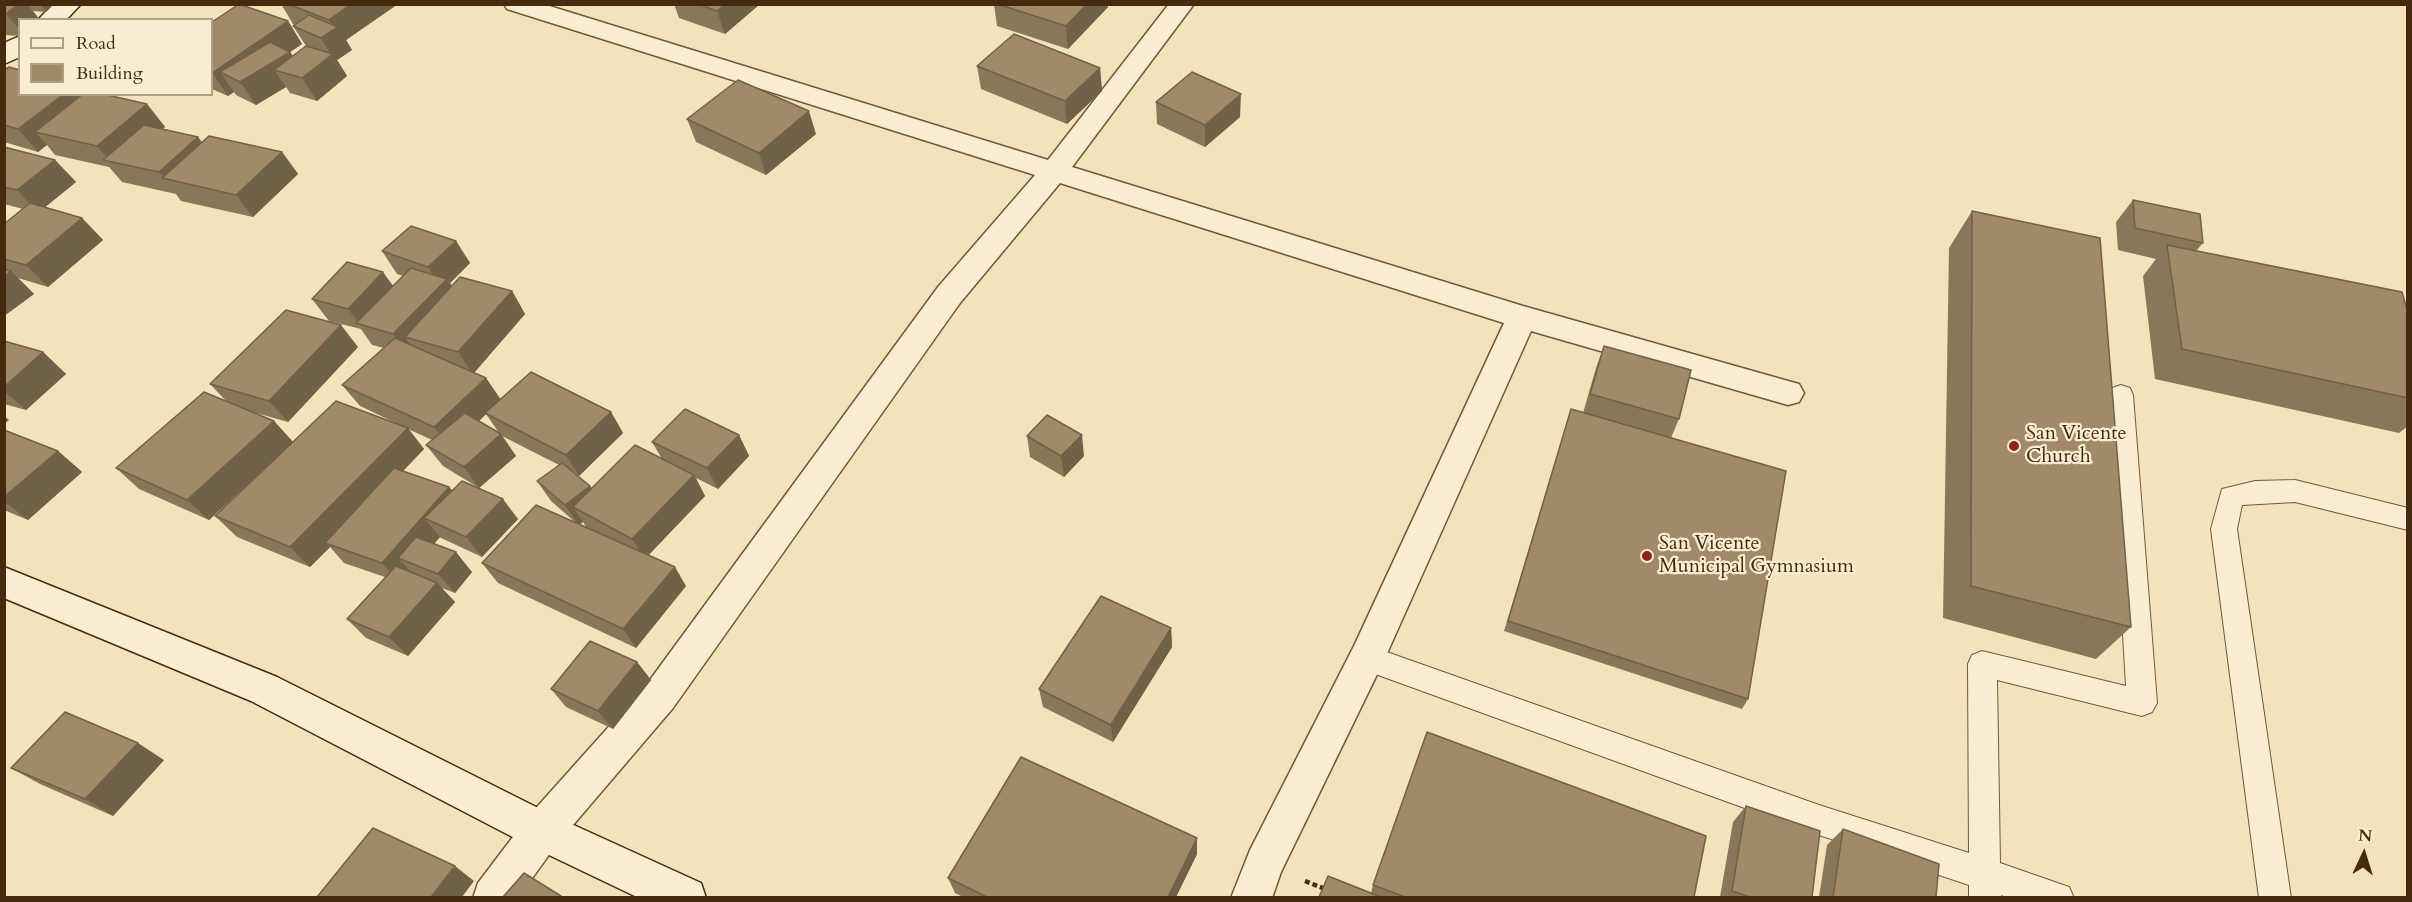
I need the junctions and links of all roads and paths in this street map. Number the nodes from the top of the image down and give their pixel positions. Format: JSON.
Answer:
{"nodes":[{"id":1,"x":69,"y":4,"type":"edge"},
{"id":2,"x":516,"y":4,"type":"edge"},
{"id":3,"x":1182,"y":4,"type":"edge"},
{"id":4,"x":586,"y":14,"type":"edge"},
{"id":5,"x":52,"y":18,"type":"edge"},
{"id":6,"x":18,"y":46,"type":"edge"},
{"id":7,"x":4,"y":56,"type":"edge"},
{"id":8,"x":1053,"y":172,"type":"junction"},
{"id":9,"x":1522,"y":316,"type":"junction"},
{"id":10,"x":1788,"y":393,"type":"dead end"},
{"id":11,"x":2121,"y":395,"type":"dead end"},
{"id":12,"x":2408,"y":519,"type":"edge"},
{"id":13,"x":4,"y":582,"type":"edge"},
{"id":14,"x":1367,"y":658,"type":"junction"},
{"id":15,"x":542,"y":831,"type":"junction"},
{"id":16,"x":1985,"y":885,"type":"edge"},
{"id":17,"x":493,"y":897,"type":"edge"},
{"id":18,"x":686,"y":897,"type":"edge"},
{"id":19,"x":1251,"y":897,"type":"edge"},
{"id":20,"x":2058,"y":897,"type":"edge"},
{"id":21,"x":2275,"y":897,"type":"edge"}],
"edges":[{"from":1,"to":5,"type":"street"},
{"from":2,"to":4,"type":"street"},
{"from":3,"to":8,"type":"street"},
{"from":4,"to":8,"type":"street"},
{"from":6,"to":7,"type":"street"},
{"from":8,"to":9,"type":"street"},
{"from":8,"to":15,"type":"street"},
{"from":9,"to":10,"type":"street"},
{"from":9,"to":14,"type":"street"},
{"from":11,"to":16,"type":"lane"},
{"from":12,"to":21,"type":"lane"},
{"from":13,"to":15,"type":"street"},
{"from":14,"to":16,"type":"lane"},
{"from":14,"to":19,"type":"street"},
{"from":15,"to":17,"type":"street"},
{"from":15,"to":18,"type":"street"},
{"from":16,"to":20,"type":"lane"}]}
